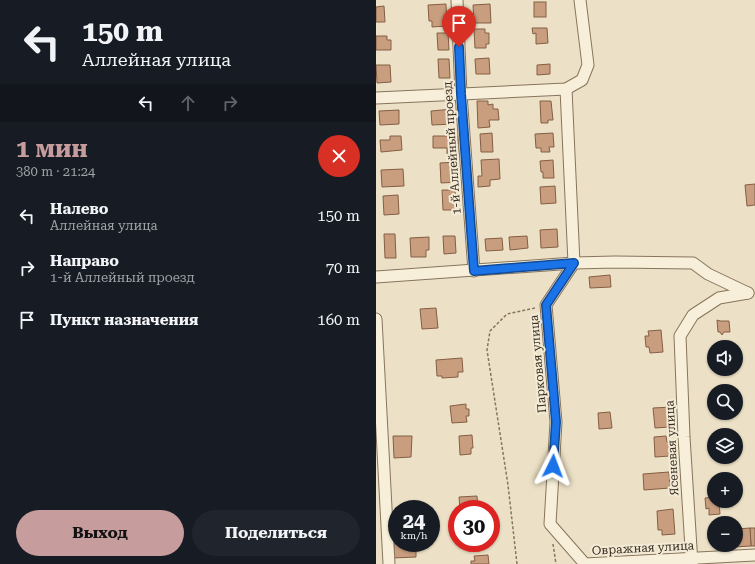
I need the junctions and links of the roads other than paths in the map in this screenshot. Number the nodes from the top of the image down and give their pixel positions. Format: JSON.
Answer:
{"nodes":[{"id":1,"x":457,"y":0,"type":"edge"},
{"id":2,"x":580,"y":0,"type":"edge"},
{"id":3,"x":566,"y":89,"type":"junction"},
{"id":4,"x":461,"y":94,"type":"junction"},
{"id":5,"x":376,"y":98,"type":"edge"},
{"id":6,"x":574,"y":263,"type":"junction"},
{"id":7,"x":474,"y":271,"type":"junction"},
{"id":8,"x":376,"y":277,"type":"edge"},
{"id":9,"x":752,"y":292,"type":"edge"},
{"id":10,"x":376,"y":319,"type":"edge"},
{"id":11,"x":550,"y":524,"type":"joint"},
{"id":12,"x":755,"y":555,"type":"edge"},
{"id":13,"x":692,"y":561,"type":"edge"},
{"id":14,"x":389,"y":564,"type":"edge"}],
"edges":[{"from":1,"to":4,"type":"street","name":"1-й Аллейный проезд"},
{"from":2,"to":3,"type":"street"},
{"from":3,"to":4,"type":"street"},
{"from":3,"to":6,"type":"street"},
{"from":4,"to":5,"type":"street"},
{"from":4,"to":7,"type":"street","name":"1-й Аллейный проезд"},
{"from":6,"to":7,"type":"street"},
{"from":6,"to":9,"type":"street"},
{"from":6,"to":11,"type":"street","name":"Парковая улица"},
{"from":7,"to":8,"type":"street"},
{"from":9,"to":13,"type":"street","name":"Ясеневая улица"},
{"from":10,"to":14,"type":"street"},
{"from":11,"to":13,"type":"street","name":"Овражная улица"},
{"from":12,"to":13,"type":"street","name":"Овражная улица"}]}
